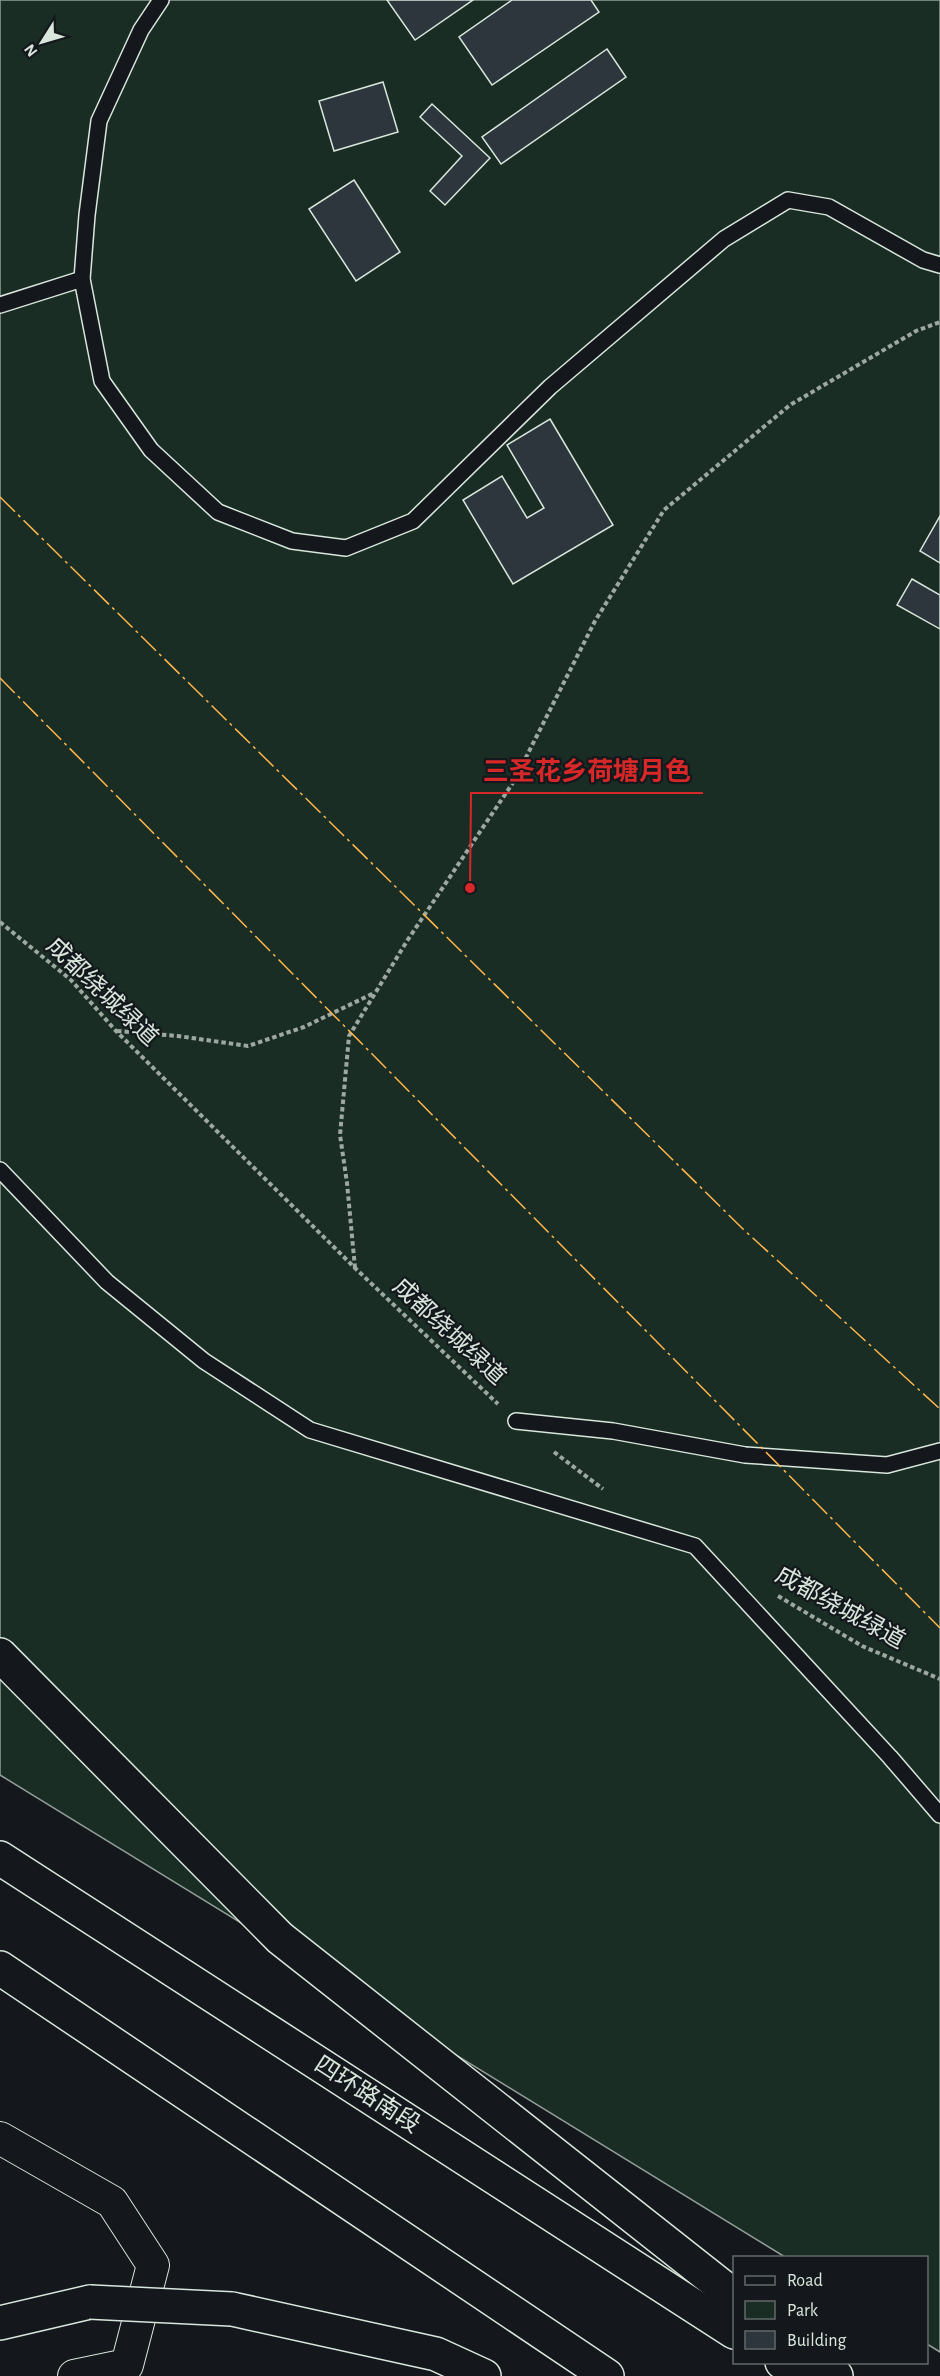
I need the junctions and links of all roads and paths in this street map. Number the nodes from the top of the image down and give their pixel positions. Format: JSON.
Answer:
{"nodes":[{"id":1,"x":161,"y":0,"type":"edge"},
{"id":2,"x":940,"y":265,"type":"edge"},
{"id":3,"x":82,"y":279,"type":"junction"},
{"id":4,"x":0,"y":305,"type":"edge"},
{"id":5,"x":940,"y":322,"type":"edge"},
{"id":6,"x":0,"y":922,"type":"edge"},
{"id":7,"x":375,"y":993,"type":"junction"},
{"id":8,"x":116,"y":1030,"type":"junction"},
{"id":9,"x":0,"y":1170,"type":"edge"},
{"id":10,"x":356,"y":1269,"type":"junction"},
{"id":11,"x":516,"y":1421,"type":"junction"},
{"id":12,"x":940,"y":1451,"type":"edge"},
{"id":13,"x":609,"y":1493,"type":"dead end"},
{"id":14,"x":774,"y":1593,"type":"dead end"},
{"id":15,"x":0,"y":1655,"type":"edge"},
{"id":16,"x":940,"y":1679,"type":"edge"},
{"id":17,"x":940,"y":1815,"type":"edge"},
{"id":18,"x":0,"y":1858,"type":"edge"},
{"id":19,"x":0,"y":1968,"type":"edge"},
{"id":20,"x":0,"y":2138,"type":"edge"},
{"id":21,"x":733,"y":2294,"type":"edge"},
{"id":22,"x":0,"y":2323,"type":"edge"},
{"id":23,"x":733,"y":2331,"type":"edge"},
{"id":24,"x":785,"y":2364,"type":"edge"},
{"id":25,"x":821,"y":2364,"type":"edge"},
{"id":26,"x":74,"y":2376,"type":"edge"},
{"id":27,"x":484,"y":2376,"type":"edge"},
{"id":28,"x":607,"y":2376,"type":"edge"},
{"id":29,"x":803,"y":2376,"type":"edge"},
{"id":30,"x":836,"y":2376,"type":"edge"}],
"edges":[{"from":1,"to":3,"type":"lane"},
{"from":2,"to":3,"type":"lane"},
{"from":3,"to":4,"type":"lane"},
{"from":5,"to":7,"type":"path"},
{"from":6,"to":8,"type":"path","name":"成都绕城绿道"},
{"from":7,"to":8,"type":"path"},
{"from":7,"to":10,"type":"path"},
{"from":8,"to":10,"type":"path","name":"成都绕城绿道"},
{"from":9,"to":17,"type":"lane"},
{"from":10,"to":11,"type":"path","name":"成都绕城绿道"},
{"from":11,"to":12,"type":"lane"},
{"from":11,"to":13,"type":"path","name":"成都绕城绿道"},
{"from":14,"to":16,"type":"path","name":"成都绕城绿道"},
{"from":15,"to":21,"type":"highway"},
{"from":18,"to":23,"type":"highway","name":"四环路南段"},
{"from":19,"to":28,"type":"highway"},
{"from":20,"to":26,"type":"street"},
{"from":22,"to":27,"type":"highway","bridge":true},
{"from":24,"to":29,"type":"highway"},
{"from":25,"to":30,"type":"highway"}]}
